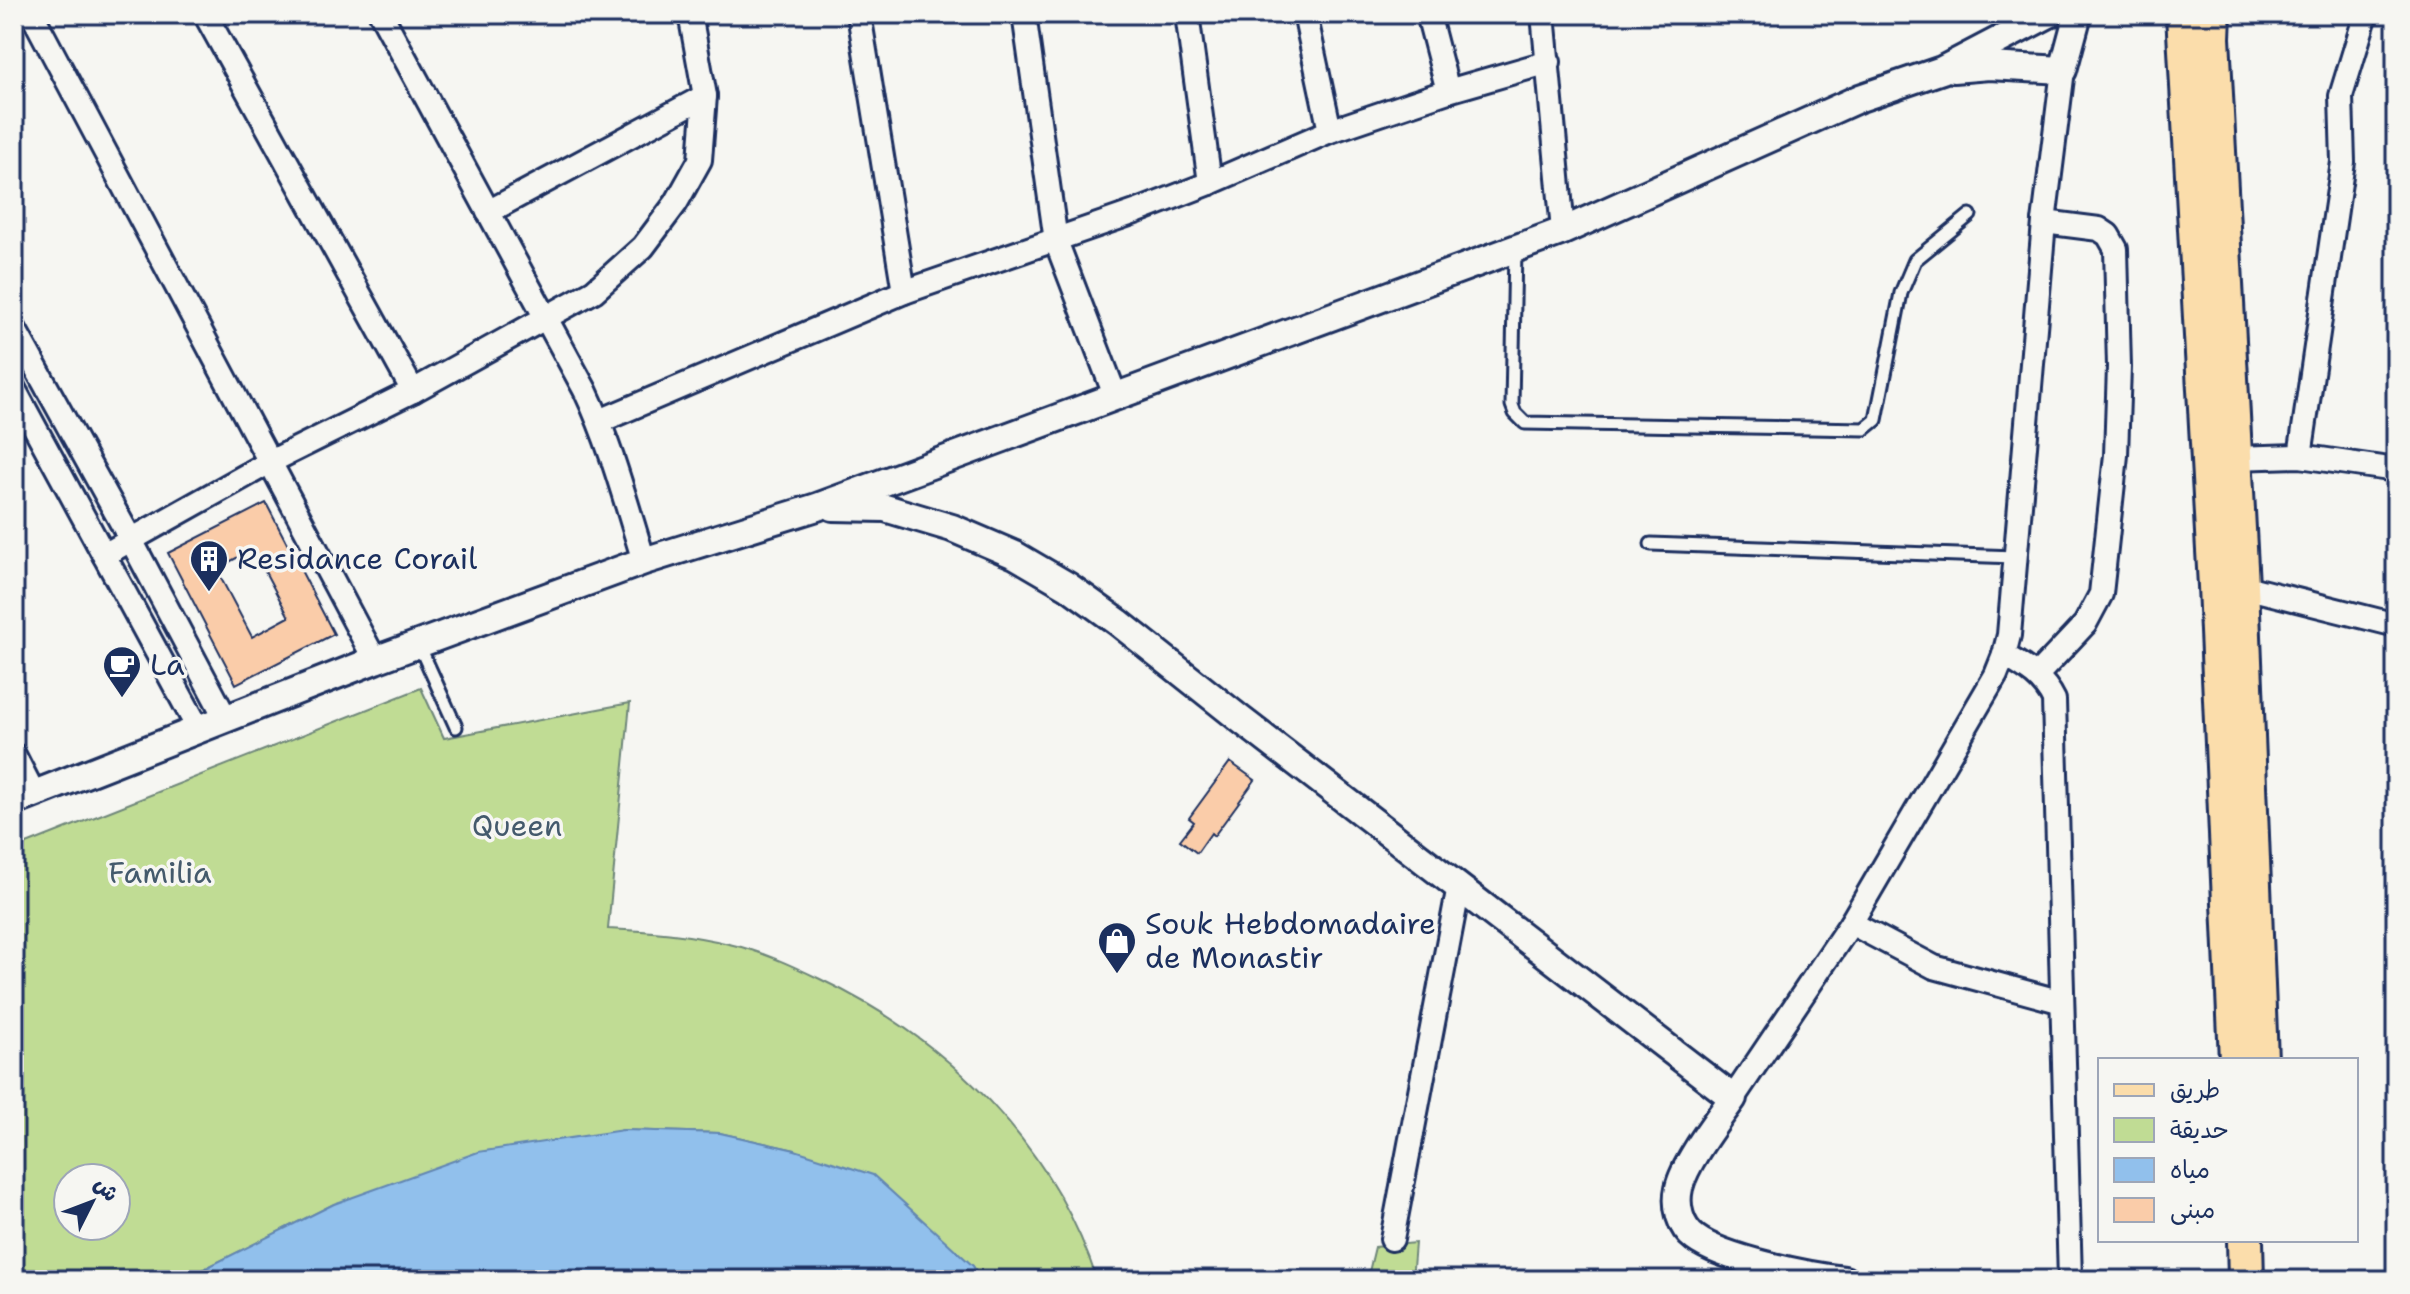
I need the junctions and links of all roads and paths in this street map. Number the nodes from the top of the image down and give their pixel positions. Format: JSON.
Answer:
{"nodes":[{"id":1,"x":30,"y":14,"type":"edge"},
{"id":2,"x":205,"y":14,"type":"edge"},
{"id":3,"x":381,"y":14,"type":"edge"},
{"id":4,"x":690,"y":14,"type":"edge"},
{"id":5,"x":859,"y":14,"type":"edge"},
{"id":6,"x":1024,"y":14,"type":"edge"},
{"id":7,"x":1187,"y":14,"type":"edge"},
{"id":8,"x":1305,"y":14,"type":"edge"},
{"id":9,"x":1428,"y":14,"type":"edge"},
{"id":10,"x":1543,"y":14,"type":"edge"},
{"id":11,"x":2049,"y":14,"type":"edge"},
{"id":12,"x":2078,"y":14,"type":"edge"},
{"id":13,"x":2184,"y":14,"type":"edge"},
{"id":14,"x":2213,"y":14,"type":"edge"},
{"id":15,"x":2366,"y":14,"type":"edge"},
{"id":16,"x":14,"y":22,"type":"edge"},
{"id":17,"x":1549,"y":62,"type":"junction"},
{"id":18,"x":1942,"y":70,"type":"junction"},
{"id":19,"x":2063,"y":70,"type":"junction"},
{"id":20,"x":1448,"y":91,"type":"junction"},
{"id":21,"x":705,"y":96,"type":"junction"},
{"id":22,"x":1330,"y":131,"type":"junction"},
{"id":23,"x":1210,"y":183,"type":"junction"},
{"id":24,"x":488,"y":212,"type":"junction"},
{"id":25,"x":1970,"y":215,"type":"dead end"},
{"id":26,"x":2044,"y":222,"type":"junction"},
{"id":27,"x":1563,"y":231,"type":"junction"},
{"id":28,"x":1056,"y":241,"type":"junction"},
{"id":29,"x":1515,"y":248,"type":"junction"},
{"id":30,"x":904,"y":292,"type":"junction"},
{"id":31,"x":546,"y":318,"type":"junction"},
{"id":32,"x":14,"y":328,"type":"edge"},
{"id":33,"x":22,"y":362,"type":"edge"},
{"id":34,"x":14,"y":389,"type":"edge"},
{"id":35,"x":413,"y":391,"type":"junction"},
{"id":36,"x":1115,"y":395,"type":"junction"},
{"id":37,"x":600,"y":421,"type":"junction"},
{"id":38,"x":2300,"y":456,"type":"junction"},
{"id":39,"x":2234,"y":458,"type":"junction"},
{"id":40,"x":270,"y":462,"type":"junction"},
{"id":41,"x":2396,"y":470,"type":"edge"},
{"id":42,"x":817,"y":507,"type":"junction"},
{"id":43,"x":131,"y":540,"type":"junction"},
{"id":44,"x":1651,"y":544,"type":"dead end"},
{"id":45,"x":104,"y":555,"type":"junction"},
{"id":46,"x":2015,"y":557,"type":"junction"},
{"id":47,"x":644,"y":561,"type":"junction"},
{"id":48,"x":2241,"y":586,"type":"junction"},
{"id":49,"x":2396,"y":625,"type":"edge"},
{"id":50,"x":419,"y":644,"type":"junction"},
{"id":51,"x":2004,"y":655,"type":"junction"},
{"id":52,"x":375,"y":660,"type":"junction"},
{"id":53,"x":2037,"y":675,"type":"junction"},
{"id":54,"x":226,"y":719,"type":"junction"},
{"id":55,"x":456,"y":727,"type":"dead end"},
{"id":56,"x":199,"y":730,"type":"junction"},
{"id":57,"x":14,"y":755,"type":"edge"},
{"id":58,"x":24,"y":798,"type":"edge"},
{"id":59,"x":1459,"y":886,"type":"junction"},
{"id":60,"x":1851,"y":923,"type":"junction"},
{"id":61,"x":2062,"y":1002,"type":"junction"},
{"id":62,"x":2237,"y":1058,"type":"edge"},
{"id":63,"x":2260,"y":1058,"type":"edge"},
{"id":64,"x":1733,"y":1098,"type":"junction"},
{"id":65,"x":1392,"y":1239,"type":"dead end"},
{"id":66,"x":2245,"y":1242,"type":"edge"},
{"id":67,"x":2268,"y":1242,"type":"edge"},
{"id":68,"x":1844,"y":1280,"type":"edge"},
{"id":69,"x":2070,"y":1280,"type":"edge"},
{"id":70,"x":2246,"y":1280,"type":"edge"},
{"id":71,"x":2270,"y":1280,"type":"edge"}],
"edges":[{"from":1,"to":16,"type":"street"},
{"from":1,"to":40,"type":"street"},
{"from":2,"to":35,"type":"street"},
{"from":3,"to":24,"type":"street"},
{"from":4,"to":21,"type":"street"},
{"from":5,"to":30,"type":"street"},
{"from":6,"to":28,"type":"street"},
{"from":7,"to":23,"type":"street"},
{"from":8,"to":22,"type":"street"},
{"from":9,"to":20,"type":"street"},
{"from":10,"to":17,"type":"street"},
{"from":11,"to":18,"type":"street"},
{"from":12,"to":19,"type":"street"},
{"from":13,"to":62,"type":"main road"},
{"from":14,"to":39,"type":"main road"},
{"from":15,"to":38,"type":"street"},
{"from":17,"to":20,"type":"street"},
{"from":17,"to":27,"type":"street"},
{"from":18,"to":19,"type":"street"},
{"from":18,"to":27,"type":"street"},
{"from":19,"to":26,"type":"street"},
{"from":20,"to":22,"type":"street"},
{"from":21,"to":24,"type":"street"},
{"from":21,"to":31,"type":"street"},
{"from":22,"to":23,"type":"street"},
{"from":23,"to":28,"type":"street"},
{"from":24,"to":31,"type":"street"},
{"from":25,"to":29,"type":"lane"},
{"from":26,"to":46,"type":"street"},
{"from":26,"to":53,"type":"street"},
{"from":27,"to":29,"type":"street"},
{"from":28,"to":30,"type":"street"},
{"from":28,"to":36,"type":"street"},
{"from":29,"to":36,"type":"street"},
{"from":30,"to":37,"type":"street"},
{"from":31,"to":35,"type":"street"},
{"from":31,"to":37,"type":"street"},
{"from":32,"to":33,"type":"street"},
{"from":33,"to":43,"type":"street"},
{"from":34,"to":45,"type":"street"},
{"from":35,"to":40,"type":"street"},
{"from":36,"to":42,"type":"street"},
{"from":37,"to":47,"type":"street"},
{"from":38,"to":39,"type":"street"},
{"from":38,"to":41,"type":"street"},
{"from":39,"to":48,"type":"main road"},
{"from":40,"to":43,"type":"street"},
{"from":40,"to":52,"type":"street"},
{"from":42,"to":47,"type":"street"},
{"from":42,"to":59,"type":"street"},
{"from":43,"to":45,"type":"street"},
{"from":43,"to":54,"type":"street"},
{"from":44,"to":46,"type":"lane"},
{"from":45,"to":56,"type":"street"},
{"from":46,"to":51,"type":"street"},
{"from":47,"to":50,"type":"street"},
{"from":48,"to":49,"type":"street"},
{"from":48,"to":63,"type":"main road"},
{"from":50,"to":52,"type":"street"},
{"from":50,"to":55,"type":"lane"},
{"from":51,"to":53,"type":"street"},
{"from":51,"to":60,"type":"street"},
{"from":52,"to":54,"type":"street"},
{"from":53,"to":61,"type":"street"},
{"from":54,"to":56,"type":"street"},
{"from":56,"to":58,"type":"street"},
{"from":57,"to":58,"type":"street"},
{"from":59,"to":64,"type":"street"},
{"from":59,"to":65,"type":"street"},
{"from":60,"to":61,"type":"street"},
{"from":60,"to":64,"type":"street"},
{"from":61,"to":69,"type":"street"},
{"from":64,"to":68,"type":"street"},
{"from":66,"to":70,"type":"main road"},
{"from":67,"to":71,"type":"main road"}]}
